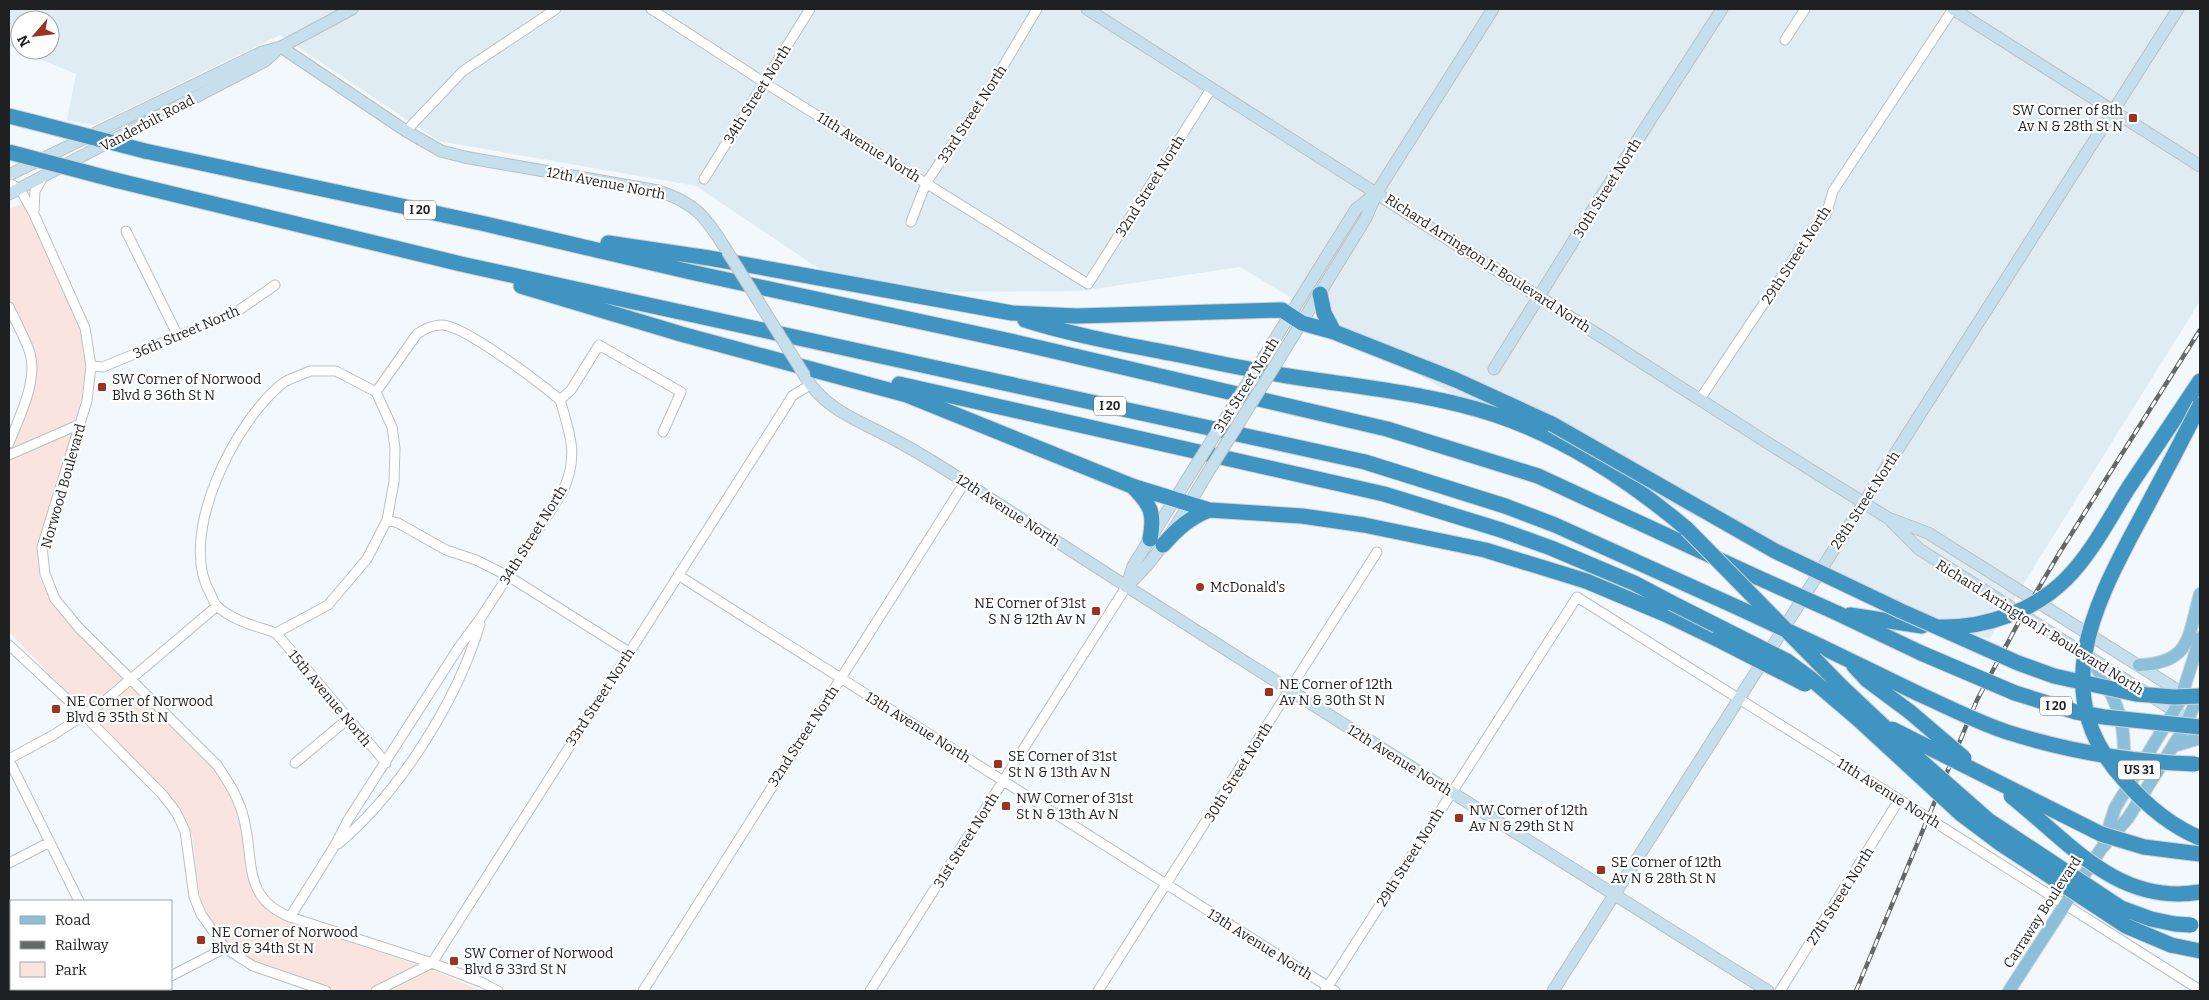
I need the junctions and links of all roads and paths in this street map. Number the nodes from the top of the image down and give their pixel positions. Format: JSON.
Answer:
{"nodes":[{"id":1,"x":352,"y":9,"type":"edge"},
{"id":2,"x":556,"y":9,"type":"edge"},
{"id":3,"x":651,"y":9,"type":"edge"},
{"id":4,"x":810,"y":9,"type":"edge"},
{"id":5,"x":1037,"y":9,"type":"edge"},
{"id":6,"x":1087,"y":9,"type":"edge"},
{"id":7,"x":1493,"y":9,"type":"edge"},
{"id":8,"x":1722,"y":9,"type":"edge"},
{"id":9,"x":1805,"y":9,"type":"edge"},
{"id":10,"x":1953,"y":9,"type":"edge"},
{"id":11,"x":2178,"y":9,"type":"edge"},
{"id":12,"x":1785,"y":40,"type":"dead end"},
{"id":13,"x":281,"y":47,"type":"junction"},
{"id":14,"x":765,"y":83,"type":"junction"},
{"id":15,"x":1212,"y":88,"type":"junction"},
{"id":16,"x":2113,"y":110,"type":"junction"},
{"id":17,"x":9,"y":116,"type":"edge"},
{"id":18,"x":406,"y":131,"type":"junction"},
{"id":19,"x":9,"y":152,"type":"edge"},
{"id":20,"x":2200,"y":166,"type":"edge"},
{"id":21,"x":9,"y":174,"type":"edge"},
{"id":22,"x":43,"y":177,"type":"junction"},
{"id":23,"x":704,"y":179,"type":"dead end"},
{"id":24,"x":9,"y":182,"type":"edge"},
{"id":25,"x":926,"y":183,"type":"junction"},
{"id":26,"x":20,"y":189,"type":"junction"},
{"id":27,"x":1377,"y":192,"type":"junction"},
{"id":28,"x":9,"y":194,"type":"edge"},
{"id":29,"x":34,"y":214,"type":"junction"},
{"id":30,"x":910,"y":222,"type":"dead end"},
{"id":31,"x":481,"y":223,"type":"junction"},
{"id":32,"x":126,"y":231,"type":"dead end"},
{"id":33,"x":461,"y":264,"type":"junction"},
{"id":34,"x":1088,"y":284,"type":"joint"},
{"id":35,"x":275,"y":285,"type":"dead end"},
{"id":36,"x":1320,"y":294,"type":"junction"},
{"id":37,"x":1539,"y":298,"type":"junction"},
{"id":38,"x":9,"y":307,"type":"edge"},
{"id":39,"x":986,"y":308,"type":"junction"},
{"id":40,"x":1289,"y":314,"type":"junction"},
{"id":41,"x":1302,"y":323,"type":"junction"},
{"id":42,"x":1334,"y":332,"type":"junction"},
{"id":43,"x":178,"y":336,"type":"junction"},
{"id":44,"x":697,"y":338,"type":"junction"},
{"id":45,"x":91,"y":366,"type":"junction"},
{"id":46,"x":1494,"y":369,"type":"dead end"},
{"id":47,"x":807,"y":381,"type":"junction"},
{"id":48,"x":2200,"y":381,"type":"edge"},
{"id":49,"x":376,"y":392,"type":"junction"},
{"id":50,"x":1700,"y":399,"type":"junction"},
{"id":51,"x":560,"y":400,"type":"junction"},
{"id":52,"x":2200,"y":405,"type":"edge"},
{"id":53,"x":80,"y":424,"type":"junction"},
{"id":54,"x":663,"y":432,"type":"dead end"},
{"id":55,"x":9,"y":443,"type":"edge"},
{"id":56,"x":9,"y":454,"type":"edge"},
{"id":57,"x":965,"y":482,"type":"junction"},
{"id":58,"x":1132,"y":486,"type":"junction"},
{"id":59,"x":1182,"y":502,"type":"junction"},
{"id":60,"x":1863,"y":502,"type":"junction"},
{"id":61,"x":1209,"y":510,"type":"junction"},
{"id":62,"x":1888,"y":518,"type":"junction"},
{"id":63,"x":387,"y":520,"type":"junction"},
{"id":64,"x":1156,"y":542,"type":"junction"},
{"id":65,"x":1377,"y":552,"type":"dead end"},
{"id":66,"x":678,"y":575,"type":"junction"},
{"id":67,"x":508,"y":576,"type":"junction"},
{"id":68,"x":1126,"y":587,"type":"junction"},
{"id":69,"x":2200,"y":594,"type":"edge"},
{"id":70,"x":1576,"y":597,"type":"joint"},
{"id":71,"x":217,"y":606,"type":"junction"},
{"id":72,"x":1836,"y":613,"type":"junction"},
{"id":73,"x":482,"y":616,"type":"junction"},
{"id":74,"x":276,"y":633,"type":"junction"},
{"id":75,"x":2200,"y":638,"type":"edge"},
{"id":76,"x":9,"y":646,"type":"edge"},
{"id":77,"x":629,"y":652,"type":"junction"},
{"id":78,"x":1846,"y":658,"type":"junction"},
{"id":79,"x":2091,"y":659,"type":"junction"},
{"id":80,"x":2139,"y":665,"type":"junction"},
{"id":81,"x":841,"y":678,"type":"junction"},
{"id":82,"x":132,"y":680,"type":"junction"},
{"id":83,"x":1290,"y":690,"type":"junction"},
{"id":84,"x":2183,"y":693,"type":"junction"},
{"id":85,"x":1738,"y":698,"type":"junction"},
{"id":86,"x":2200,"y":699,"type":"edge"},
{"id":87,"x":2174,"y":712,"type":"junction"},
{"id":88,"x":84,"y":715,"type":"junction"},
{"id":89,"x":348,"y":719,"type":"junction"},
{"id":90,"x":2196,"y":725,"type":"edge"},
{"id":91,"x":2200,"y":738,"type":"edge"},
{"id":92,"x":2174,"y":746,"type":"junction"},
{"id":93,"x":9,"y":761,"type":"edge"},
{"id":94,"x":296,"y":763,"type":"dead end"},
{"id":95,"x":386,"y":763,"type":"junction"},
{"id":96,"x":2200,"y":763,"type":"edge"},
{"id":97,"x":1003,"y":781,"type":"junction"},
{"id":98,"x":1451,"y":792,"type":"junction"},
{"id":99,"x":1904,"y":803,"type":"junction"},
{"id":100,"x":2115,"y":808,"type":"junction"},
{"id":101,"x":2200,"y":838,"type":"edge"},
{"id":102,"x":50,"y":842,"type":"junction"},
{"id":103,"x":334,"y":847,"type":"junction"},
{"id":104,"x":2101,"y":849,"type":"junction"},
{"id":105,"x":2200,"y":854,"type":"edge"},
{"id":106,"x":9,"y":863,"type":"edge"},
{"id":107,"x":1166,"y":884,"type":"junction"},
{"id":108,"x":2200,"y":892,"type":"edge"},
{"id":109,"x":1614,"y":894,"type":"junction"},
{"id":110,"x":79,"y":900,"type":"edge"},
{"id":111,"x":2065,"y":904,"type":"junction"},
{"id":112,"x":290,"y":917,"type":"junction"},
{"id":113,"x":2196,"y":925,"type":"edge"},
{"id":114,"x":225,"y":948,"type":"junction"},
{"id":115,"x":2200,"y":951,"type":"edge"},
{"id":116,"x":432,"y":963,"type":"junction"},
{"id":117,"x":172,"y":975,"type":"edge"},
{"id":118,"x":1329,"y":990,"type":"edge"},
{"id":119,"x":2200,"y":990,"type":"edge"},
{"id":120,"x":326,"y":991,"type":"edge"},
{"id":121,"x":376,"y":991,"type":"edge"},
{"id":122,"x":498,"y":991,"type":"edge"},
{"id":123,"x":643,"y":991,"type":"edge"},
{"id":124,"x":870,"y":991,"type":"edge"},
{"id":125,"x":1098,"y":991,"type":"edge"},
{"id":126,"x":1553,"y":991,"type":"edge"},
{"id":127,"x":1768,"y":991,"type":"edge"},
{"id":128,"x":1780,"y":991,"type":"edge"},
{"id":129,"x":2009,"y":991,"type":"edge"}],
"edges":[{"from":1,"to":13,"type":"street","name":"Vanderbilt Road"},
{"from":2,"to":18,"type":"street"},
{"from":3,"to":14,"type":"street","name":"11th Avenue North"},
{"from":4,"to":14,"type":"street","name":"34th Street North"},
{"from":5,"to":25,"type":"street","name":"33rd Street North"},
{"from":6,"to":15,"type":"street","name":"Richard Arrington Jr Boulevard North"},
{"from":7,"to":27,"type":"street","name":"31st Street North"},
{"from":8,"to":37,"type":"street","name":"30th Street North"},
{"from":9,"to":12,"type":"street"},
{"from":10,"to":16,"type":"street"},
{"from":10,"to":50,"type":"street","name":"29th Street North"},
{"from":11,"to":16,"type":"street","name":"28th Street North"},
{"from":13,"to":18,"type":"street","name":"12th Avenue North"},
{"from":13,"to":21,"type":"street","name":"Vanderbilt Road"},
{"from":13,"to":22,"type":"street","name":"Vanderbilt Road"},
{"from":14,"to":23,"type":"street","name":"34th Street North"},
{"from":14,"to":25,"type":"street","name":"11th Avenue North"},
{"from":15,"to":27,"type":"street","name":"Richard Arrington Jr Boulevard North"},
{"from":15,"to":34,"type":"street","name":"32nd Street North"},
{"from":16,"to":20,"type":"street"},
{"from":16,"to":60,"type":"street","name":"28th Street North"},
{"from":17,"to":31,"type":"highway","number":"I 20","bridge":true},
{"from":18,"to":47,"type":"street","name":"12th Avenue North","bridge":true},
{"from":19,"to":33,"type":"highway","number":"I 20","bridge":true},
{"from":22,"to":26,"type":"street","name":"Vanderbilt Road"},
{"from":22,"to":29,"type":"street"},
{"from":24,"to":26,"type":"street","name":"Norwood Boulevard"},
{"from":25,"to":30,"type":"street","name":"33rd Street North"},
{"from":25,"to":34,"type":"street","name":"11th Avenue North"},
{"from":26,"to":28,"type":"street","name":"Vanderbilt Road"},
{"from":26,"to":29,"type":"street","name":"Norwood Boulevard"},
{"from":27,"to":36,"type":"street","name":"31st Street North"},
{"from":27,"to":37,"type":"street","name":"Richard Arrington Jr Boulevard North"},
{"from":27,"to":40,"type":"street","name":"31st Street North"},
{"from":29,"to":45,"type":"street","name":"Norwood Boulevard"},
{"from":31,"to":39,"type":"highway"},
{"from":31,"to":72,"type":"highway","number":"I 20","bridge":true},
{"from":32,"to":43,"type":"street"},
{"from":33,"to":44,"type":"highway"},
{"from":33,"to":78,"type":"highway","number":"I 20","bridge":true},
{"from":35,"to":43,"type":"street","name":"36th Street North"},
{"from":36,"to":41,"type":"street","name":"31st Street North"},
{"from":36,"to":42,"type":"highway"},
{"from":37,"to":46,"type":"street","name":"30th Street North"},
{"from":37,"to":50,"type":"street","name":"Richard Arrington Jr Boulevard North"},
{"from":38,"to":55,"type":"street"},
{"from":39,"to":40,"type":"highway"},
{"from":39,"to":113,"type":"highway","bridge":true},
{"from":40,"to":41,"type":"highway"},
{"from":40,"to":59,"type":"street","name":"31st Street North","bridge":true},
{"from":41,"to":42,"type":"highway"},
{"from":41,"to":59,"type":"street","name":"31st Street North","bridge":true},
{"from":42,"to":86,"type":"highway","bridge":true},
{"from":43,"to":45,"type":"street","name":"36th Street North"},
{"from":44,"to":58,"type":"highway"},
{"from":44,"to":115,"type":"highway","bridge":true},
{"from":45,"to":53,"type":"street","name":"Norwood Boulevard"},
{"from":47,"to":57,"type":"street","name":"12th Avenue North"},
{"from":47,"to":66,"type":"street","name":"33rd Street North"},
{"from":48,"to":72,"type":"highway","bridge":true},
{"from":49,"to":51,"type":"street"},
{"from":49,"to":63,"type":"street"},
{"from":49,"to":71,"type":"street"},
{"from":50,"to":60,"type":"street","name":"Richard Arrington Jr Boulevard North"},
{"from":51,"to":54,"type":"street"},
{"from":51,"to":67,"type":"street","name":"34th Street North"},
{"from":52,"to":101,"type":"highway","bridge":true},
{"from":53,"to":56,"type":"street"},
{"from":53,"to":82,"type":"street","name":"Norwood Boulevard"},
{"from":57,"to":68,"type":"street","name":"12th Avenue North"},
{"from":57,"to":81,"type":"street","name":"32nd Street North"},
{"from":58,"to":59,"type":"highway"},
{"from":58,"to":64,"type":"highway"},
{"from":59,"to":61,"type":"highway"},
{"from":59,"to":64,"type":"street","name":"31st Street North"},
{"from":60,"to":62,"type":"street","name":"Richard Arrington Jr Boulevard North"},
{"from":60,"to":85,"type":"street","name":"28th Street North"},
{"from":61,"to":64,"type":"highway"},
{"from":61,"to":105,"type":"highway","bridge":true},
{"from":62,"to":79,"type":"street","name":"Richard Arrington Jr Boulevard North"},
{"from":62,"to":80,"type":"street","name":"Richard Arrington Jr Boulevard North"},
{"from":63,"to":67,"type":"street"},
{"from":63,"to":74,"type":"street"},
{"from":64,"to":68,"type":"street","name":"31st Street North"},
{"from":65,"to":83,"type":"street","name":"30th Street North"},
{"from":66,"to":77,"type":"street","name":"33rd Street North"},
{"from":66,"to":81,"type":"street","name":"13th Avenue North"},
{"from":67,"to":73,"type":"street","name":"34th Street North"},
{"from":67,"to":77,"type":"street"},
{"from":68,"to":83,"type":"street","name":"12th Avenue North"},
{"from":68,"to":97,"type":"street","name":"31st Street North"},
{"from":69,"to":80,"type":"main road"},
{"from":70,"to":85,"type":"street","name":"11th Avenue North"},
{"from":70,"to":98,"type":"street","name":"29th Street North"},
{"from":71,"to":74,"type":"street"},
{"from":71,"to":82,"type":"street"},
{"from":72,"to":90,"type":"highway","number":"I 20","bridge":true},
{"from":73,"to":95,"type":"street","name":"34th Street North"},
{"from":73,"to":103,"type":"street","name":"34th Street North"},
{"from":74,"to":89,"type":"street","name":"15th Avenue North"},
{"from":75,"to":84,"type":"main road","name":"Carraway Boulevard","number":"US 31"},
{"from":76,"to":88,"type":"street"},
{"from":77,"to":116,"type":"street","name":"33rd Street North"},
{"from":78,"to":96,"type":"highway","number":"I 20","bridge":true},
{"from":78,"to":108,"type":"highway","bridge":true},
{"from":79,"to":87,"type":"street","name":"Richard Arrington Jr Boulevard North"},
{"from":79,"to":100,"type":"main road"},
{"from":80,"to":84,"type":"street","name":"Richard Arrington Jr Boulevard North"},
{"from":81,"to":97,"type":"street","name":"13th Avenue North"},
{"from":81,"to":123,"type":"street","name":"32nd Street North"},
{"from":82,"to":88,"type":"street"},
{"from":82,"to":112,"type":"street","name":"Norwood Boulevard"},
{"from":83,"to":98,"type":"street","name":"12th Avenue North"},
{"from":83,"to":107,"type":"street","name":"30th Street North"},
{"from":84,"to":86,"type":"street","name":"Richard Arrington Jr Boulevard North"},
{"from":84,"to":87,"type":"main road","name":"Carraway Boulevard","number":"US 31"},
{"from":85,"to":99,"type":"street","name":"11th Avenue North"},
{"from":85,"to":109,"type":"street","name":"28th Street North"},
{"from":86,"to":90,"type":"main road","name":"Carraway Boulevard","number":"US 31"},
{"from":87,"to":90,"type":"street","name":"Richard Arrington Jr Boulevard North"},
{"from":87,"to":100,"type":"main road","name":"Carraway Boulevard","number":"US 31"},
{"from":88,"to":93,"type":"street"},
{"from":88,"to":114,"type":"street"},
{"from":89,"to":94,"type":"street"},
{"from":89,"to":95,"type":"street","name":"15th Avenue North"},
{"from":90,"to":92,"type":"main road","name":"Carraway Boulevard","number":"US 31"},
{"from":91,"to":92,"type":"main road"},
{"from":92,"to":104,"type":"main road","name":"Carraway Boulevard","number":"US 31"},
{"from":93,"to":102,"type":"street"},
{"from":95,"to":103,"type":"street","name":"34th Street North"},
{"from":97,"to":107,"type":"street","name":"13th Avenue North"},
{"from":97,"to":124,"type":"street","name":"31st Street North"},
{"from":98,"to":109,"type":"street","name":"12th Avenue North"},
{"from":98,"to":118,"type":"street","name":"29th Street North"},
{"from":99,"to":111,"type":"street","name":"11th Avenue North","bridge":true},
{"from":99,"to":128,"type":"street","name":"27th Street North"},
{"from":100,"to":104,"type":"main road","name":"Carraway Boulevard","number":"US 31"},
{"from":102,"to":106,"type":"street"},
{"from":102,"to":110,"type":"street"},
{"from":103,"to":112,"type":"street","name":"34th Street North"},
{"from":104,"to":111,"type":"main road","name":"Carraway Boulevard","number":"US 31"},
{"from":107,"to":118,"type":"street","name":"13th Avenue North"},
{"from":107,"to":125,"type":"street","name":"30th Street North"},
{"from":109,"to":126,"type":"street","name":"28th Street North"},
{"from":109,"to":127,"type":"street","name":"12th Avenue North"},
{"from":111,"to":119,"type":"street","name":"11th Avenue North"},
{"from":111,"to":129,"type":"main road","name":"Carraway Boulevard","number":"US 31"},
{"from":112,"to":116,"type":"street","name":"Norwood Boulevard"},
{"from":114,"to":117,"type":"street"},
{"from":114,"to":120,"type":"street"},
{"from":116,"to":121,"type":"street"},
{"from":116,"to":122,"type":"street","name":"Norwood Boulevard"}]}
